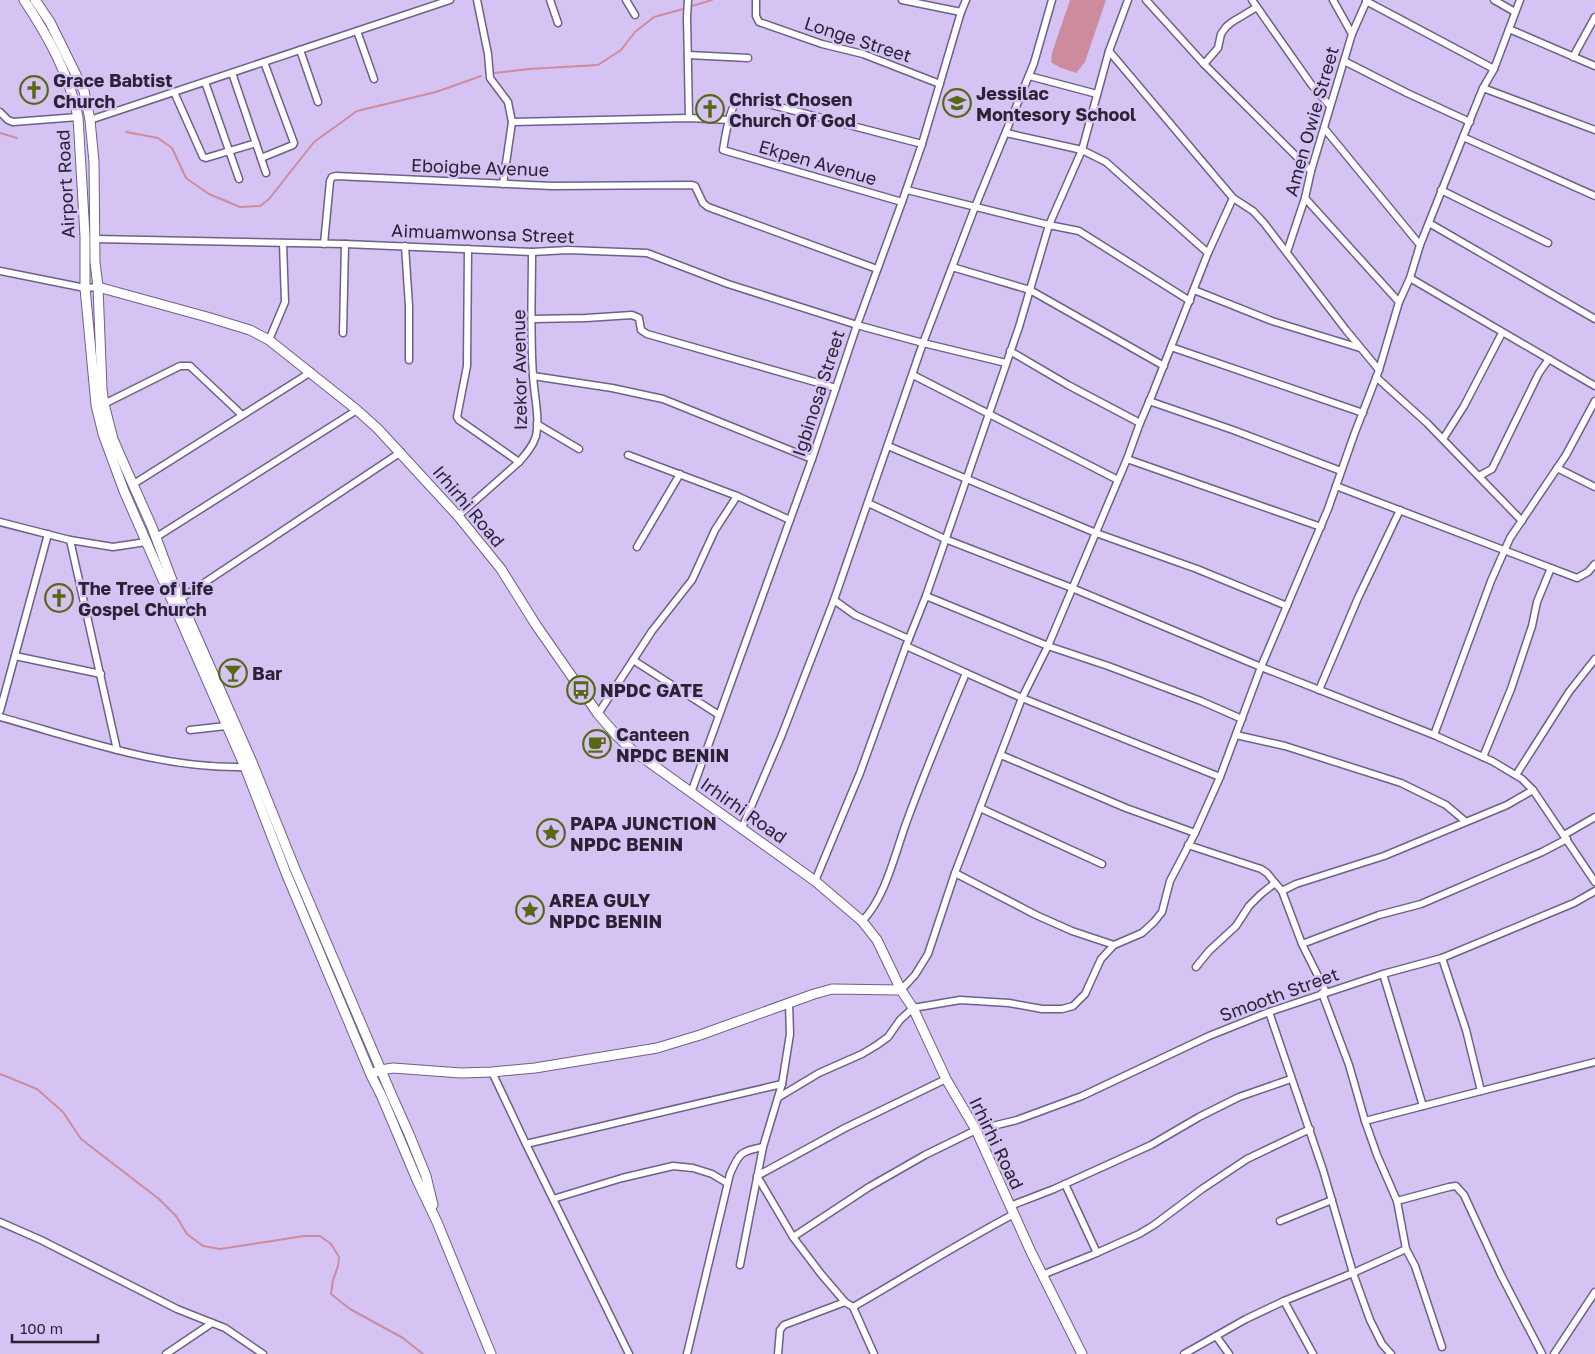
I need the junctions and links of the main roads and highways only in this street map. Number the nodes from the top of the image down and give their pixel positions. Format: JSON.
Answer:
{"nodes":[{"id":1,"x":24,"y":0,"type":"edge"},
{"id":2,"x":35,"y":0,"type":"edge"},
{"id":3,"x":98,"y":287,"type":"junction"},
{"id":4,"x":177,"y":601,"type":"junction"},
{"id":5,"x":901,"y":990,"type":"junction"},
{"id":6,"x":381,"y":1070,"type":"junction"},
{"id":7,"x":370,"y":1075,"type":"junction"},
{"id":8,"x":437,"y":1222,"type":"junction"},
{"id":9,"x":491,"y":1354,"type":"edge"},
{"id":10,"x":1082,"y":1354,"type":"edge"}],
"edges":[{"from":1,"to":4,"type":"main road","name":"Airport Road"},
{"from":2,"to":3,"type":"main road","name":"Airport Road"},
{"from":3,"to":4,"type":"main road","name":"Airport Road"},
{"from":3,"to":5,"type":"main road","name":"Irhirhi Road"},
{"from":4,"to":6,"type":"main road"},
{"from":4,"to":7,"type":"main road"},
{"from":5,"to":6,"type":"main road"},
{"from":5,"to":10,"type":"main road","name":"Irhirhi Road"},
{"from":6,"to":7,"type":"main road"},
{"from":6,"to":8,"type":"main road"},
{"from":7,"to":8,"type":"main road"},
{"from":8,"to":9,"type":"main road"}]}
